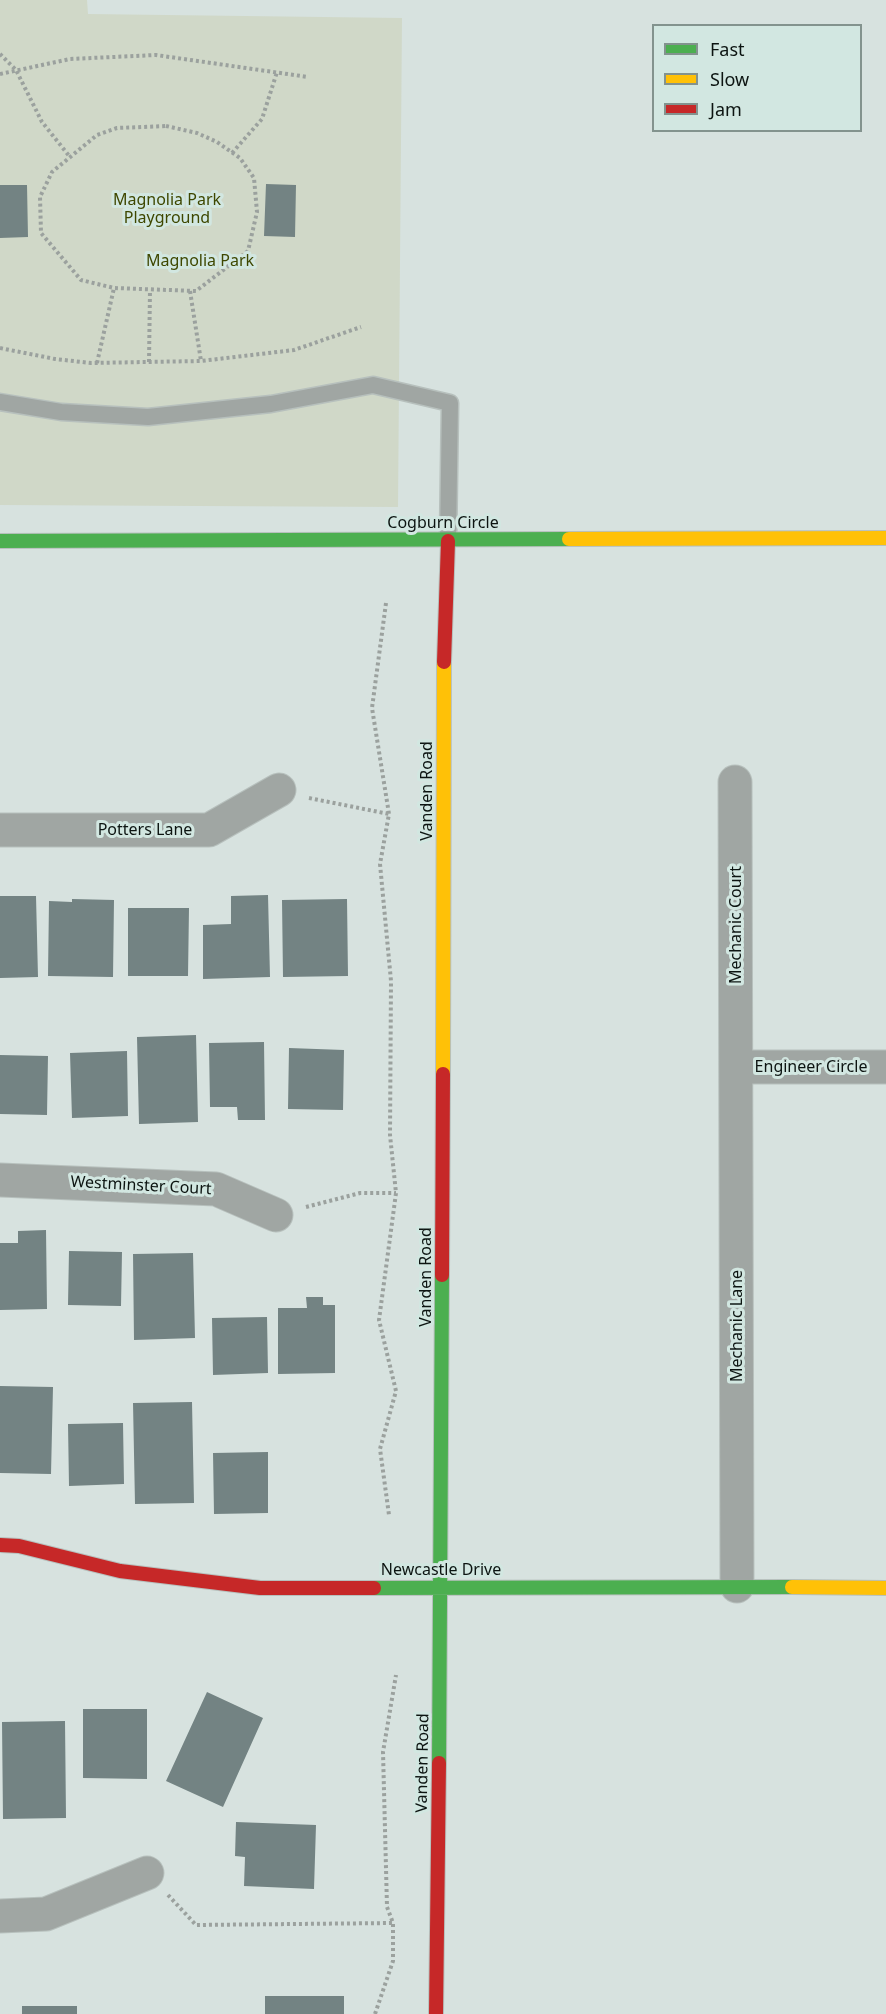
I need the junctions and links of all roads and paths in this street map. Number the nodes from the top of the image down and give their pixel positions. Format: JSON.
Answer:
{"nodes":[{"id":1,"x":0,"y":54,"type":"edge"},
{"id":2,"x":16,"y":70,"type":"junction"},
{"id":3,"x":277,"y":72,"type":"junction"},
{"id":4,"x":0,"y":74,"type":"edge"},
{"id":5,"x":308,"y":77,"type":"dead end"},
{"id":6,"x":232,"y":153,"type":"junction"},
{"id":7,"x":70,"y":158,"type":"junction"},
{"id":8,"x":114,"y":288,"type":"junction"},
{"id":9,"x":150,"y":290,"type":"junction"},
{"id":10,"x":190,"y":291,"type":"junction"},
{"id":11,"x":361,"y":327,"type":"dead end"},
{"id":12,"x":0,"y":348,"type":"edge"},
{"id":13,"x":201,"y":361,"type":"junction"},
{"id":14,"x":149,"y":362,"type":"junction"},
{"id":15,"x":97,"y":363,"type":"junction"},
{"id":16,"x":0,"y":402,"type":"edge"},
{"id":17,"x":886,"y":538,"type":"edge"},
{"id":18,"x":0,"y":540,"type":"edge"},
{"id":19,"x":448,"y":540,"type":"junction"},
{"id":20,"x":386,"y":603,"type":"dead end"},
{"id":21,"x":735,"y":782,"type":"dead end"},
{"id":22,"x":279,"y":790,"type":"joint"},
{"id":23,"x":389,"y":814,"type":"junction"},
{"id":24,"x":0,"y":830,"type":"edge"},
{"id":25,"x":736,"y":1067,"type":"junction"},
{"id":26,"x":886,"y":1067,"type":"edge"},
{"id":27,"x":0,"y":1180,"type":"edge"},
{"id":28,"x":396,"y":1193,"type":"junction"},
{"id":29,"x":276,"y":1215,"type":"joint"},
{"id":30,"x":389,"y":1515,"type":"dead end"},
{"id":31,"x":0,"y":1545,"type":"edge"},
{"id":32,"x":441,"y":1586,"type":"junction"},
{"id":33,"x":737,"y":1586,"type":"junction"},
{"id":34,"x":886,"y":1588,"type":"edge"},
{"id":35,"x":396,"y":1675,"type":"dead end"},
{"id":36,"x":147,"y":1873,"type":"joint"},
{"id":37,"x":0,"y":1916,"type":"edge"},
{"id":38,"x":393,"y":1923,"type":"junction"},
{"id":39,"x":375,"y":2014,"type":"edge"},
{"id":40,"x":436,"y":2014,"type":"edge"}],
"edges":[{"from":1,"to":2,"type":"path"},
{"from":2,"to":3,"type":"path"},
{"from":2,"to":4,"type":"path"},
{"from":2,"to":7,"type":"path"},
{"from":3,"to":5,"type":"path"},
{"from":3,"to":6,"type":"path"},
{"from":6,"to":7,"type":"path"},
{"from":6,"to":10,"type":"path"},
{"from":7,"to":8,"type":"path"},
{"from":8,"to":9,"type":"path"},
{"from":8,"to":15,"type":"path"},
{"from":9,"to":10,"type":"path"},
{"from":9,"to":14,"type":"path"},
{"from":10,"to":13,"type":"path"},
{"from":11,"to":13,"type":"path"},
{"from":12,"to":15,"type":"path"},
{"from":13,"to":14,"type":"path"},
{"from":14,"to":15,"type":"path"},
{"from":16,"to":19,"type":"lane"},
{"from":17,"to":19,"type":"street","name":"Cogburn Circle"},
{"from":18,"to":19,"type":"street","name":"Cogburn Circle"},
{"from":19,"to":32,"type":"street","name":"Vanden Road"},
{"from":20,"to":23,"type":"path"},
{"from":21,"to":25,"type":"street","name":"Mechanic Court"},
{"from":22,"to":23,"type":"path"},
{"from":22,"to":24,"type":"street","name":"Potters Lane"},
{"from":23,"to":28,"type":"path"},
{"from":25,"to":26,"type":"street","name":"Engineer Circle"},
{"from":25,"to":33,"type":"street","name":"Mechanic Lane"},
{"from":27,"to":29,"type":"street","name":"Westminster Court"},
{"from":28,"to":29,"type":"path"},
{"from":28,"to":30,"type":"path"},
{"from":31,"to":32,"type":"street","name":"Newcastle Drive"},
{"from":32,"to":33,"type":"street","name":"Newcastle Drive"},
{"from":32,"to":40,"type":"street","name":"Vanden Road"},
{"from":33,"to":34,"type":"street","name":"Newcastle Drive"},
{"from":35,"to":38,"type":"path"},
{"from":36,"to":37,"type":"street"},
{"from":36,"to":38,"type":"path"},
{"from":38,"to":39,"type":"path"}]}
